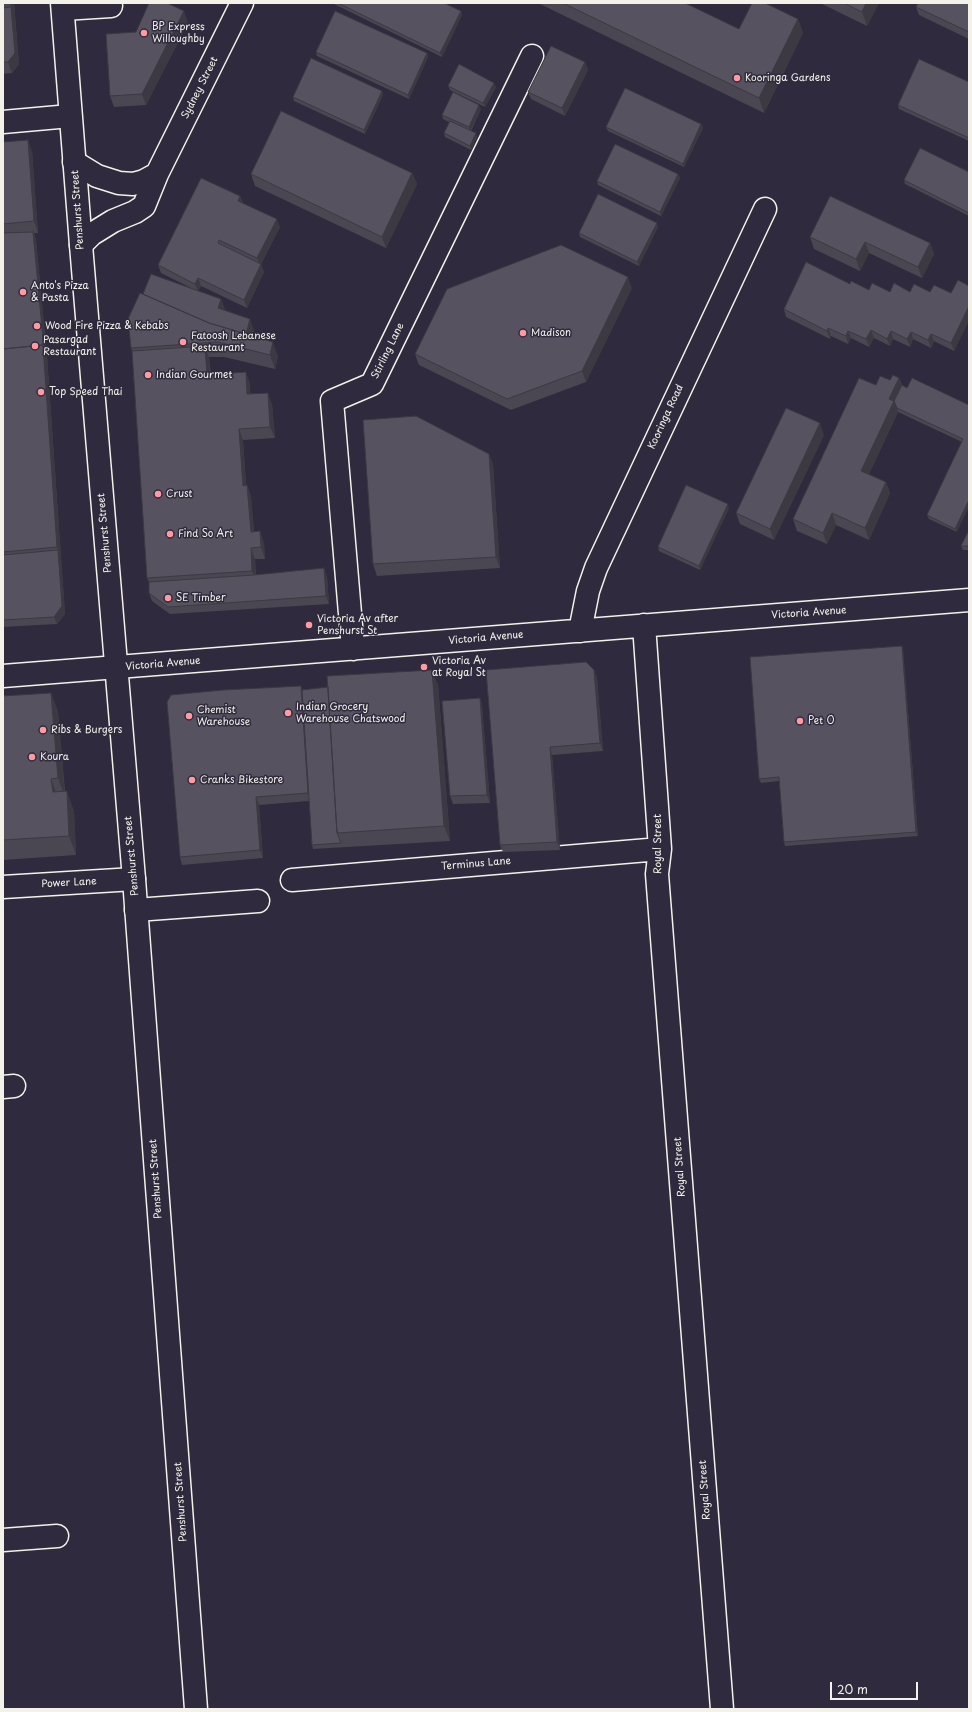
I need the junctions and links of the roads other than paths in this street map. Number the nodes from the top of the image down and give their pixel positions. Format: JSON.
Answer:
{"nodes":[{"id":1,"x":242,"y":3,"type":"edge"},
{"id":2,"x":62,"y":6,"type":"edge"},
{"id":3,"x":111,"y":6,"type":"dead end"},
{"id":4,"x":532,"y":56,"type":"dead end"},
{"id":5,"x":70,"y":116,"type":"junction"},
{"id":6,"x":3,"y":122,"type":"edge"},
{"id":7,"x":74,"y":162,"type":"junction"},
{"id":8,"x":157,"y":174,"type":"junction"},
{"id":9,"x":765,"y":209,"type":"dead end"},
{"id":10,"x":81,"y":245,"type":"junction"},
{"id":11,"x":969,"y":600,"type":"edge"},
{"id":12,"x":644,"y":625,"type":"junction"},
{"id":13,"x":580,"y":631,"type":"junction"},
{"id":14,"x":353,"y":649,"type":"junction"},
{"id":15,"x":117,"y":667,"type":"junction"},
{"id":16,"x":3,"y":676,"type":"edge"},
{"id":17,"x":660,"y":849,"type":"junction"},
{"id":18,"x":134,"y":879,"type":"junction"},
{"id":19,"x":292,"y":880,"type":"dead end"},
{"id":20,"x":3,"y":887,"type":"edge"},
{"id":21,"x":258,"y":901,"type":"dead end"},
{"id":22,"x":136,"y":910,"type":"junction"},
{"id":23,"x":57,"y":1536,"type":"dead end"},
{"id":24,"x":3,"y":1540,"type":"edge"},
{"id":25,"x":196,"y":1709,"type":"edge"},
{"id":26,"x":722,"y":1709,"type":"edge"}],
"edges":[{"from":1,"to":8,"type":"street","name":"Sydney Street"},
{"from":2,"to":3,"type":"street"},
{"from":2,"to":5,"type":"street","name":"Penshurst Street"},
{"from":4,"to":14,"type":"street","name":"Stirling Lane"},
{"from":5,"to":6,"type":"street"},
{"from":5,"to":7,"type":"street","name":"Penshurst Street"},
{"from":7,"to":8,"type":"street"},
{"from":7,"to":10,"type":"street","name":"Penshurst Street"},
{"from":8,"to":10,"type":"street","name":"Sydney Street"},
{"from":9,"to":13,"type":"street","name":"Kooringa Road"},
{"from":10,"to":15,"type":"street","name":"Penshurst Street"},
{"from":11,"to":12,"type":"street","name":"Victoria Avenue"},
{"from":12,"to":13,"type":"street","name":"Victoria Avenue"},
{"from":12,"to":17,"type":"street","name":"Royal Street"},
{"from":13,"to":14,"type":"street","name":"Victoria Avenue"},
{"from":14,"to":15,"type":"street","name":"Victoria Avenue"},
{"from":15,"to":16,"type":"street","name":"Victoria Avenue"},
{"from":15,"to":18,"type":"street","name":"Penshurst Street"},
{"from":17,"to":19,"type":"street","name":"Terminus Lane"},
{"from":17,"to":26,"type":"street","name":"Royal Street"},
{"from":18,"to":20,"type":"street","name":"Power Lane"},
{"from":18,"to":22,"type":"street","name":"Penshurst Street"},
{"from":21,"to":22,"type":"street"},
{"from":22,"to":25,"type":"street","name":"Penshurst Street"},
{"from":23,"to":24,"type":"street"}]}
